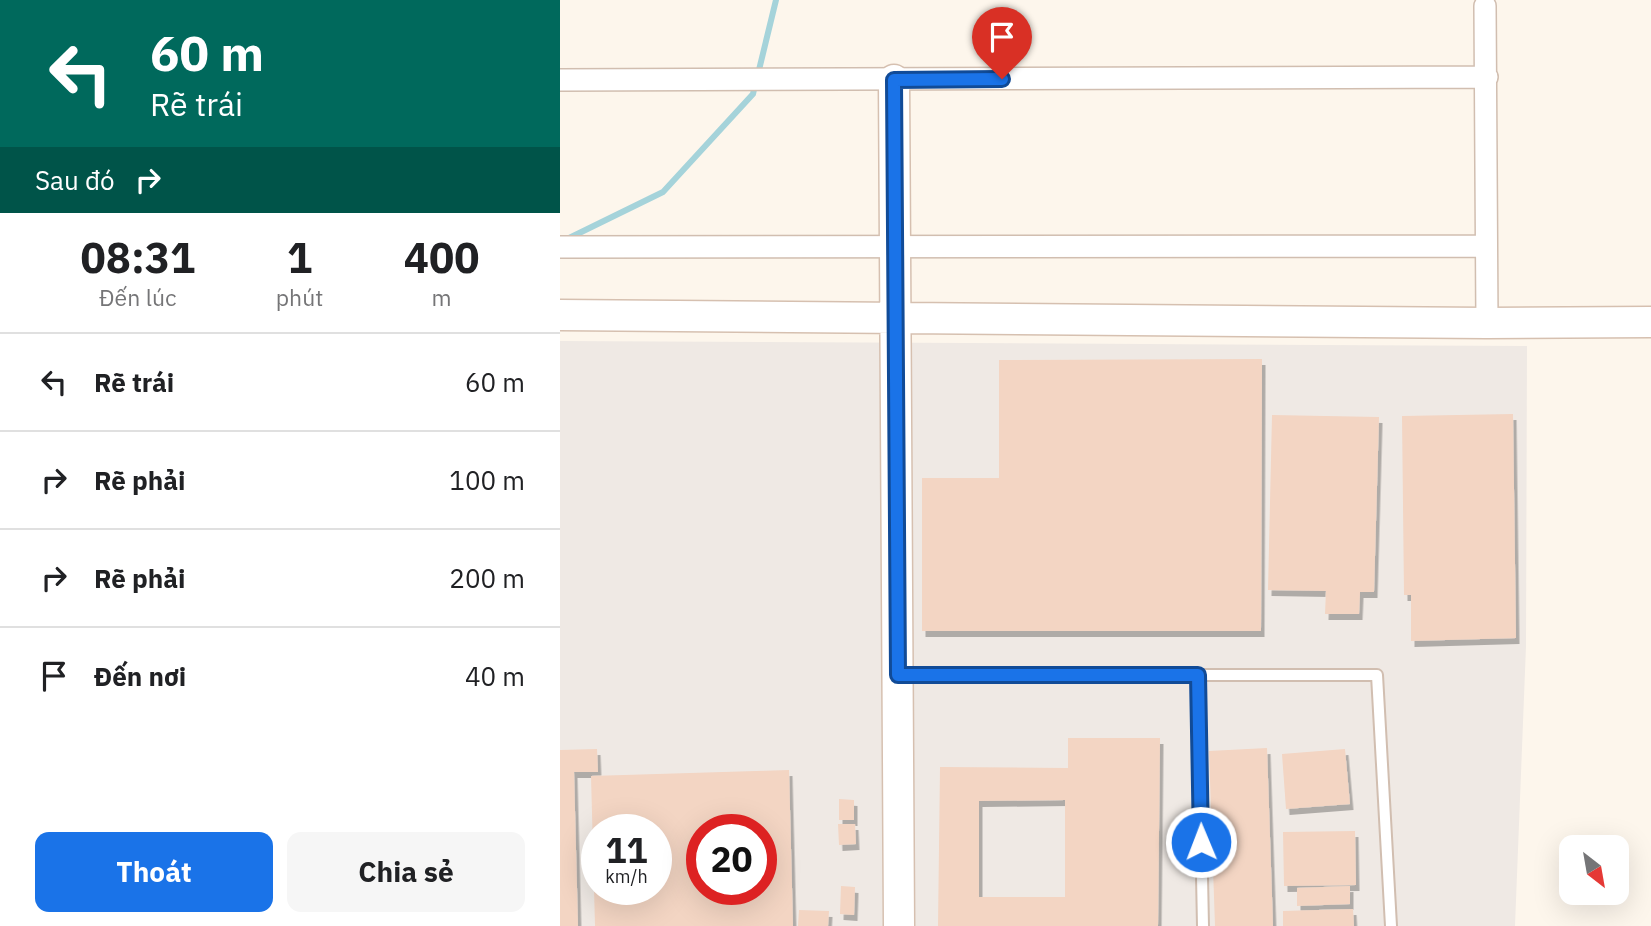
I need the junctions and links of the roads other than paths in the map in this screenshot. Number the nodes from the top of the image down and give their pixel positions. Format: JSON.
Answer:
{"nodes":[{"id":1,"x":1485,"y":6,"type":"dead end"},
{"id":2,"x":1487,"y":77,"type":"junction"},
{"id":3,"x":560,"y":80,"type":"edge"},
{"id":4,"x":894,"y":80,"type":"junction"},
{"id":5,"x":1486,"y":246,"type":"junction"},
{"id":6,"x":560,"y":247,"type":"edge"},
{"id":7,"x":895,"y":248,"type":"junction"},
{"id":8,"x":560,"y":315,"type":"edge"},
{"id":9,"x":896,"y":318,"type":"junction"},
{"id":10,"x":1651,"y":322,"type":"edge"},
{"id":11,"x":1488,"y":323,"type":"junction"},
{"id":12,"x":898,"y":675,"type":"junction"},
{"id":13,"x":1198,"y":675,"type":"junction"},
{"id":14,"x":900,"y":926,"type":"edge"},
{"id":15,"x":1203,"y":926,"type":"edge"},
{"id":16,"x":1391,"y":926,"type":"edge"}],
"edges":[{"from":1,"to":2,"type":"street"},
{"from":2,"to":4,"type":"street"},
{"from":2,"to":5,"type":"street"},
{"from":3,"to":4,"type":"street"},
{"from":4,"to":7,"type":"street"},
{"from":5,"to":7,"type":"street"},
{"from":5,"to":11,"type":"street"},
{"from":6,"to":7,"type":"street"},
{"from":7,"to":9,"type":"street"},
{"from":8,"to":9,"type":"street"},
{"from":9,"to":11,"type":"street"},
{"from":9,"to":12,"type":"street"},
{"from":10,"to":11,"type":"street"},
{"from":12,"to":13,"type":"lane"},
{"from":12,"to":14,"type":"street"},
{"from":13,"to":15,"type":"lane"},
{"from":13,"to":16,"type":"lane"}]}
